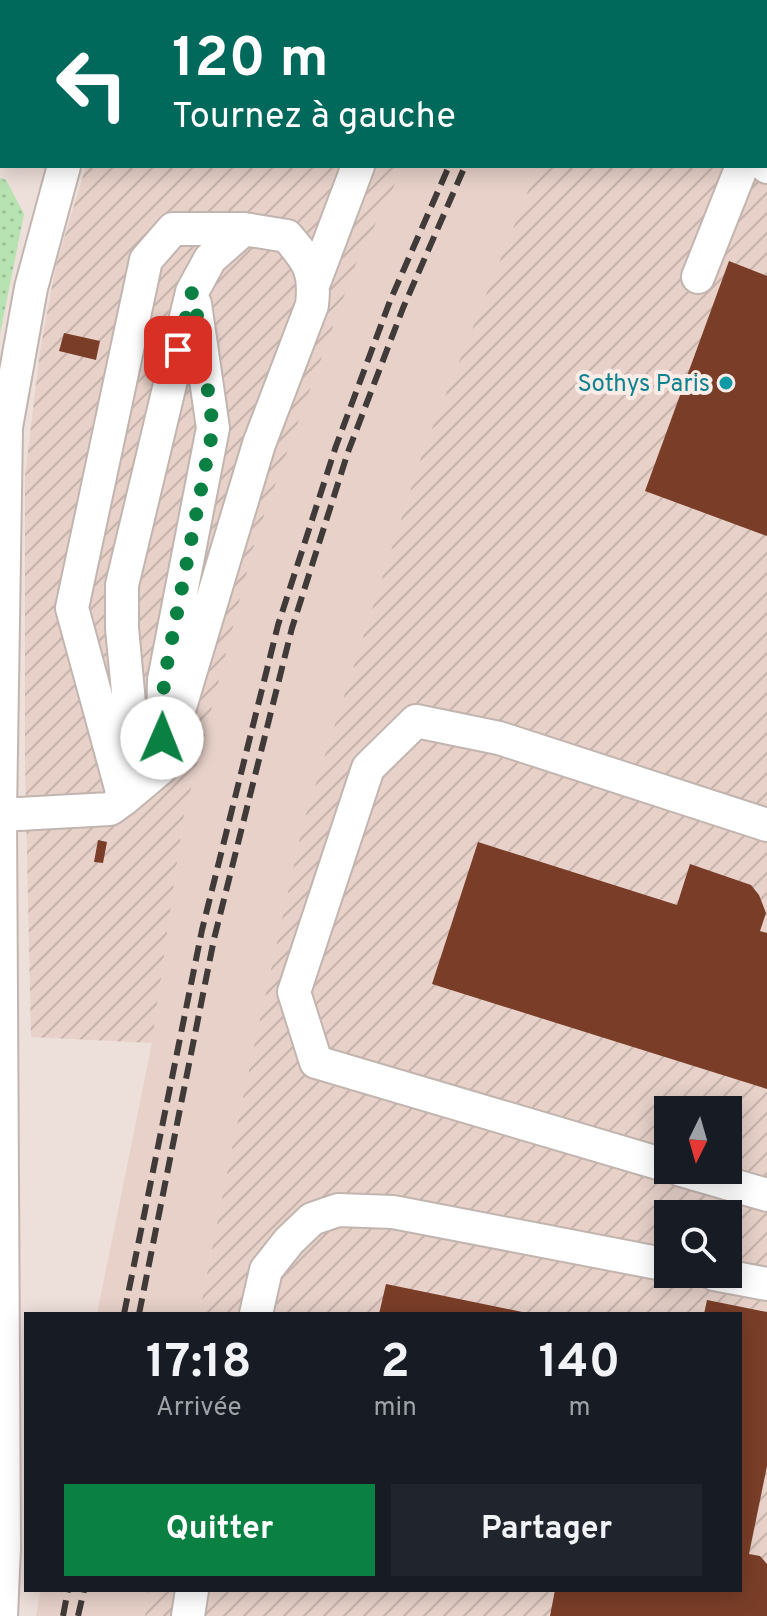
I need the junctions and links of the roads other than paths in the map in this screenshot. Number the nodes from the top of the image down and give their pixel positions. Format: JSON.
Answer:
{"nodes":[{"id":1,"x":63,"y":168,"type":"edge"},
{"id":2,"x":357,"y":168,"type":"edge"},
{"id":3,"x":741,"y":168,"type":"edge"},
{"id":4,"x":244,"y":229,"type":"junction"},
{"id":5,"x":698,"y":277,"type":"dead end"},
{"id":6,"x":315,"y":280,"type":"junction"},
{"id":7,"x":192,"y":292,"type":"junction"},
{"id":8,"x":148,"y":762,"type":"junction"},
{"id":9,"x":124,"y":799,"type":"junction"},
{"id":10,"x":0,"y":815,"type":"edge"},
{"id":11,"x":767,"y":825,"type":"edge"},
{"id":12,"x":654,"y":1162,"type":"edge"},
{"id":13,"x":729,"y":1184,"type":"edge"},
{"id":14,"x":767,"y":1195,"type":"edge"},
{"id":15,"x":654,"y":1262,"type":"edge"},
{"id":16,"x":742,"y":1279,"type":"edge"},
{"id":17,"x":767,"y":1284,"type":"edge"},
{"id":18,"x":256,"y":1312,"type":"edge"},
{"id":19,"x":192,"y":1592,"type":"edge"},
{"id":20,"x":1,"y":1616,"type":"edge"},
{"id":21,"x":188,"y":1616,"type":"edge"}],
"edges":[{"from":1,"to":10,"type":"street"},
{"from":2,"to":6,"type":"street"},
{"from":3,"to":5,"type":"street"},
{"from":4,"to":6,"type":"street"},
{"from":4,"to":7,"type":"street"},
{"from":4,"to":9,"type":"street"},
{"from":6,"to":8,"type":"street"},
{"from":7,"to":8,"type":"street"},
{"from":7,"to":8,"type":"street"},
{"from":8,"to":9,"type":"street"},
{"from":9,"to":10,"type":"street"},
{"from":10,"to":20,"type":"street"},
{"from":11,"to":12,"type":"street"},
{"from":13,"to":14,"type":"street"},
{"from":15,"to":18,"type":"street"},
{"from":16,"to":17,"type":"street"},
{"from":19,"to":21,"type":"street"}]}
